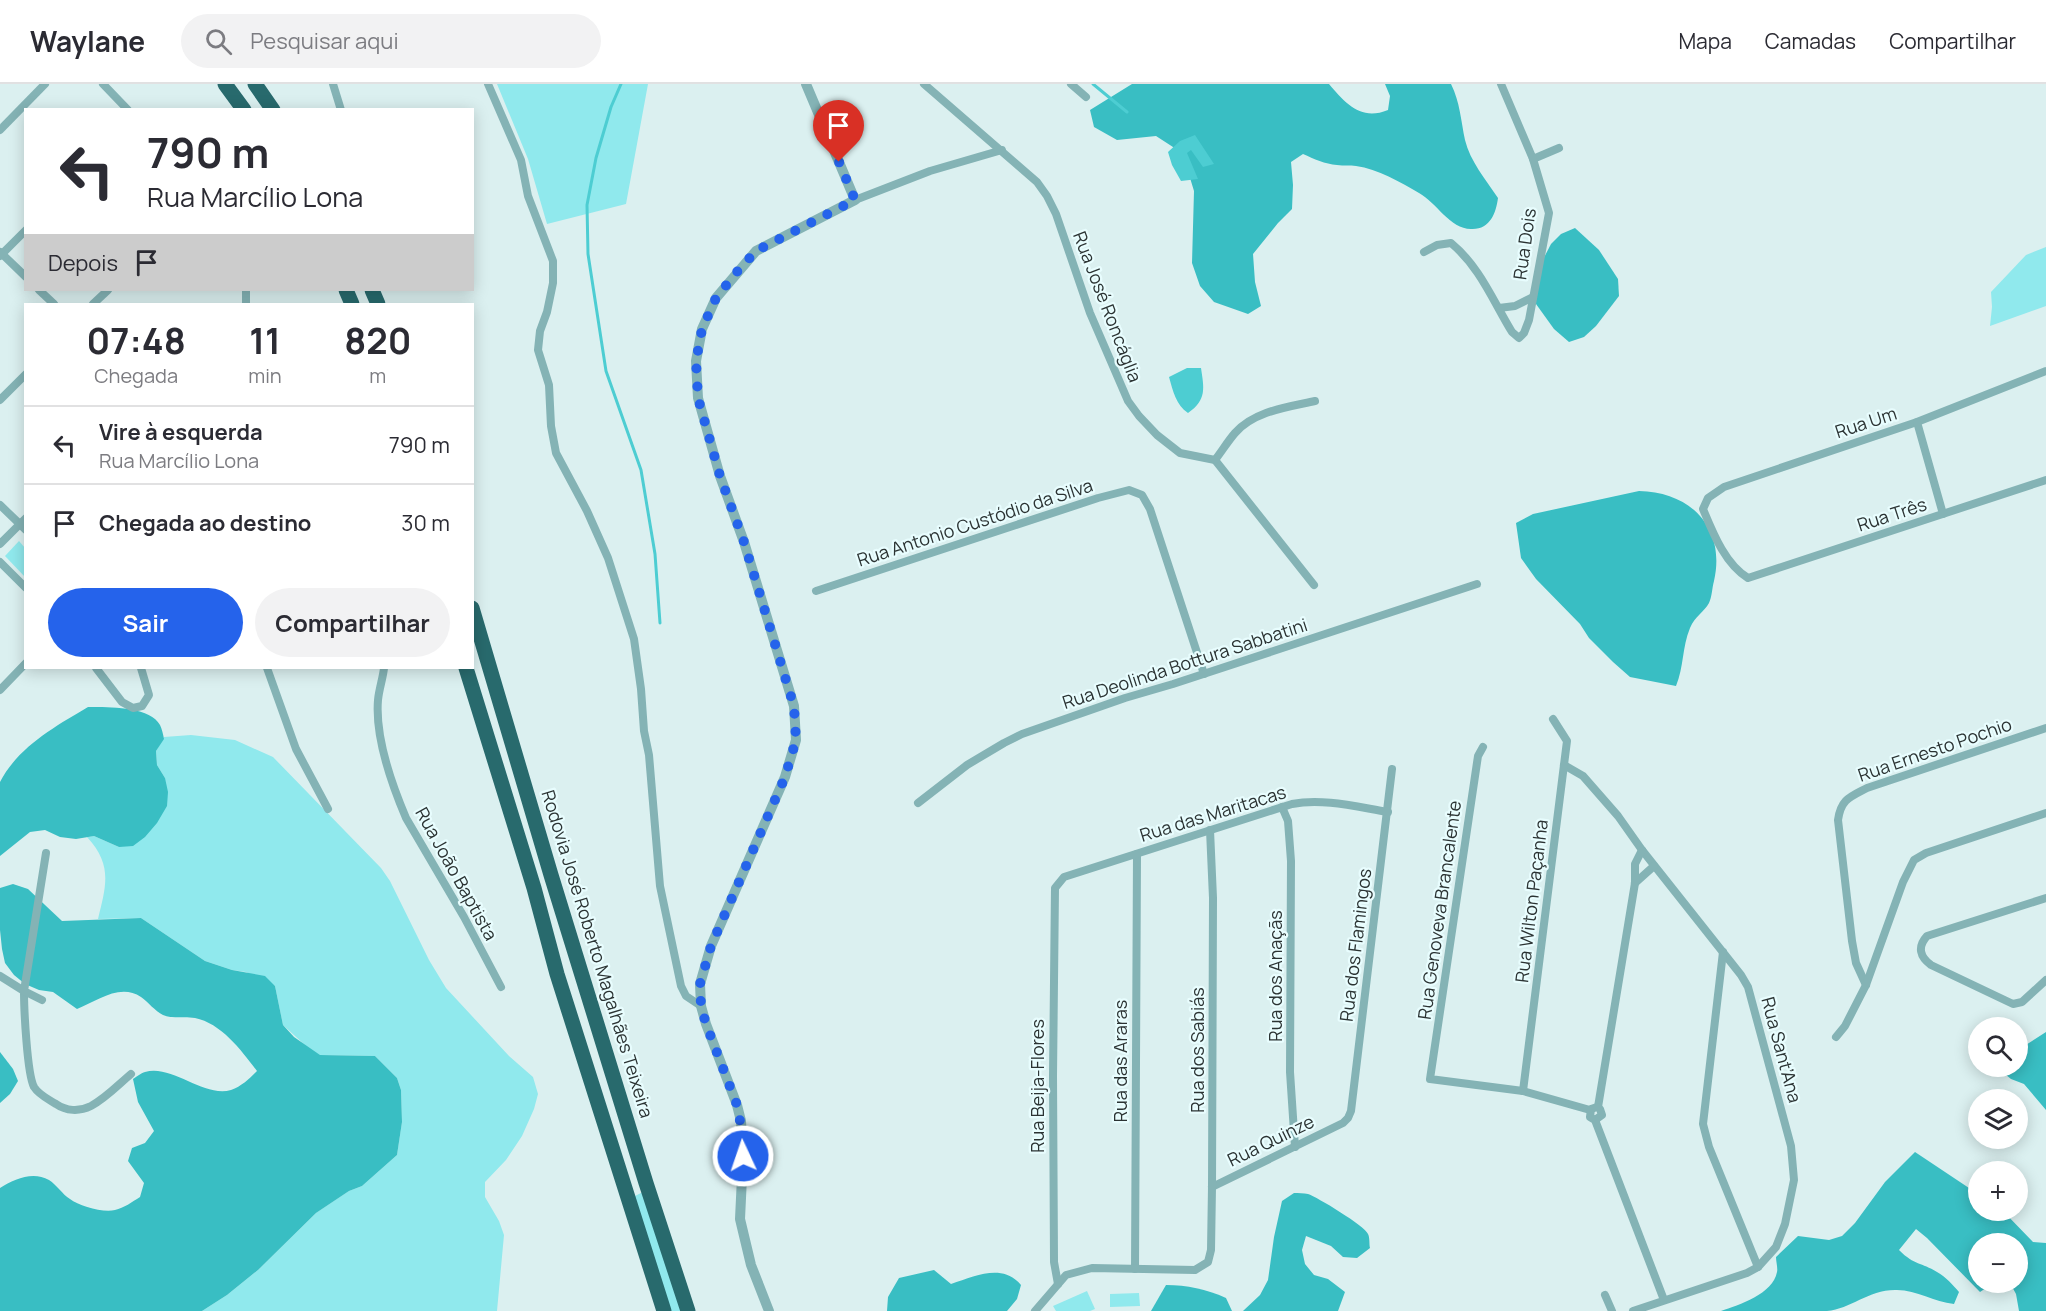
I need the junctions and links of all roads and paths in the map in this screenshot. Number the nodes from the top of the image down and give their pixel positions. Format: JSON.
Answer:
{"nodes":[{"id":1,"x":45,"y":84,"type":"edge"},
{"id":2,"x":103,"y":84,"type":"edge"},
{"id":3,"x":225,"y":84,"type":"edge"},
{"id":4,"x":255,"y":84,"type":"edge"},
{"id":5,"x":333,"y":84,"type":"edge"},
{"id":6,"x":488,"y":84,"type":"edge"},
{"id":7,"x":807,"y":84,"type":"edge"},
{"id":8,"x":924,"y":84,"type":"edge"},
{"id":9,"x":1071,"y":84,"type":"edge"},
{"id":10,"x":1501,"y":84,"type":"edge"},
{"id":11,"x":1086,"y":97,"type":"dead end"},
{"id":12,"x":126,"y":108,"type":"edge"},
{"id":13,"x":243,"y":108,"type":"edge"},
{"id":14,"x":272,"y":108,"type":"edge"},
{"id":15,"x":340,"y":108,"type":"edge"},
{"id":16,"x":0,"y":130,"type":"edge"},
{"id":17,"x":1559,"y":148,"type":"dead end"},
{"id":18,"x":1002,"y":150,"type":"junction"},
{"id":19,"x":1533,"y":159,"type":"junction"},
{"id":20,"x":855,"y":200,"type":"junction"},
{"id":21,"x":24,"y":232,"type":"edge"},
{"id":22,"x":1424,"y":252,"type":"dead end"},
{"id":23,"x":1,"y":254,"type":"edge"},
{"id":24,"x":24,"y":275,"type":"edge"},
{"id":25,"x":40,"y":291,"type":"edge"},
{"id":26,"x":107,"y":291,"type":"edge"},
{"id":27,"x":1533,"y":297,"type":"junction"},
{"id":28,"x":53,"y":303,"type":"edge"},
{"id":29,"x":94,"y":303,"type":"edge"},
{"id":30,"x":1499,"y":308,"type":"junction"},
{"id":31,"x":2046,"y":371,"type":"edge"},
{"id":32,"x":24,"y":376,"type":"edge"},
{"id":33,"x":0,"y":400,"type":"edge"},
{"id":34,"x":1315,"y":401,"type":"dead end"},
{"id":35,"x":1917,"y":422,"type":"junction"},
{"id":36,"x":1215,"y":460,"type":"junction"},
{"id":37,"x":2046,"y":480,"type":"edge"},
{"id":38,"x":0,"y":505,"type":"edge"},
{"id":39,"x":1943,"y":514,"type":"junction"},
{"id":40,"x":24,"y":524,"type":"edge"},
{"id":41,"x":0,"y":544,"type":"edge"},
{"id":42,"x":0,"y":562,"type":"edge"},
{"id":43,"x":1748,"y":578,"type":"joint"},
{"id":44,"x":1476,"y":584,"type":"dead end"},
{"id":45,"x":1314,"y":585,"type":"dead end"},
{"id":46,"x":24,"y":586,"type":"edge"},
{"id":47,"x":816,"y":591,"type":"dead end"},
{"id":48,"x":474,"y":615,"type":"edge"},
{"id":49,"x":24,"y":665,"type":"edge"},
{"id":50,"x":97,"y":669,"type":"edge"},
{"id":51,"x":141,"y":669,"type":"edge"},
{"id":52,"x":267,"y":669,"type":"edge"},
{"id":53,"x":384,"y":669,"type":"edge"},
{"id":54,"x":466,"y":669,"type":"edge"},
{"id":55,"x":1204,"y":674,"type":"junction"},
{"id":56,"x":0,"y":690,"type":"edge"},
{"id":57,"x":1553,"y":719,"type":"dead end"},
{"id":58,"x":2046,"y":728,"type":"edge"},
{"id":59,"x":1483,"y":747,"type":"dead end"},
{"id":60,"x":1564,"y":765,"type":"junction"},
{"id":61,"x":1392,"y":769,"type":"dead end"},
{"id":62,"x":918,"y":803,"type":"dead end"},
{"id":63,"x":1282,"y":807,"type":"junction"},
{"id":64,"x":328,"y":809,"type":"dead end"},
{"id":65,"x":1388,"y":812,"type":"junction"},
{"id":66,"x":2046,"y":813,"type":"edge"},
{"id":67,"x":1210,"y":830,"type":"junction"},
{"id":68,"x":1642,"y":850,"type":"junction"},
{"id":69,"x":46,"y":854,"type":"dead end"},
{"id":70,"x":1137,"y":854,"type":"junction"},
{"id":71,"x":1654,"y":866,"type":"junction"},
{"id":72,"x":1635,"y":882,"type":"junction"},
{"id":73,"x":1055,"y":888,"type":"joint"},
{"id":74,"x":2046,"y":898,"type":"edge"},
{"id":75,"x":1723,"y":952,"type":"junction"},
{"id":76,"x":0,"y":976,"type":"edge"},
{"id":77,"x":2046,"y":980,"type":"edge"},
{"id":78,"x":1866,"y":985,"type":"junction"},
{"id":79,"x":501,"y":987,"type":"dead end"},
{"id":80,"x":24,"y":991,"type":"junction"},
{"id":81,"x":42,"y":1000,"type":"dead end"},
{"id":82,"x":701,"y":1006,"type":"junction"},
{"id":83,"x":1836,"y":1037,"type":"dead end"},
{"id":84,"x":130,"y":1074,"type":"dead end"},
{"id":85,"x":1523,"y":1091,"type":"junction"},
{"id":86,"x":1594,"y":1109,"type":"junction"},
{"id":87,"x":1343,"y":1123,"type":"joint"},
{"id":88,"x":1295,"y":1147,"type":"junction"},
{"id":89,"x":1212,"y":1187,"type":"junction"},
{"id":90,"x":1758,"y":1267,"type":"junction"},
{"id":91,"x":1135,"y":1269,"type":"junction"},
{"id":92,"x":1058,"y":1284,"type":"junction"},
{"id":93,"x":1605,"y":1295,"type":"dead end"},
{"id":94,"x":1664,"y":1300,"type":"junction"},
{"id":95,"x":664,"y":1311,"type":"edge"},
{"id":96,"x":688,"y":1311,"type":"edge"},
{"id":97,"x":770,"y":1311,"type":"edge"},
{"id":98,"x":1035,"y":1311,"type":"edge"},
{"id":99,"x":1612,"y":1311,"type":"edge"},
{"id":100,"x":1633,"y":1311,"type":"edge"}],
"edges":[{"from":1,"to":16,"type":"street"},
{"from":2,"to":12,"type":"street"},
{"from":3,"to":13,"type":"highway"},
{"from":4,"to":14,"type":"highway"},
{"from":5,"to":15,"type":"street"},
{"from":6,"to":82,"type":"street"},
{"from":7,"to":20,"type":"street"},
{"from":8,"to":18,"type":"street","name":"Rua José Roncáglia"},
{"from":9,"to":11,"type":"street"},
{"from":10,"to":19,"type":"street","name":"Rua Dois"},
{"from":17,"to":19,"type":"street"},
{"from":18,"to":20,"type":"street"},
{"from":18,"to":36,"type":"street","name":"Rua José Roncáglia"},
{"from":19,"to":27,"type":"street","name":"Rua Dois"},
{"from":20,"to":82,"type":"street"},
{"from":21,"to":23,"type":"street"},
{"from":22,"to":30,"type":"street","name":"Rua Dois"},
{"from":23,"to":24,"type":"street"},
{"from":25,"to":28,"type":"street"},
{"from":26,"to":29,"type":"street"},
{"from":27,"to":30,"type":"street","name":"Rua Dois"},
{"from":27,"to":30,"type":"street","name":"Rua Dois"},
{"from":31,"to":35,"type":"street","name":"Rua Um"},
{"from":32,"to":33,"type":"street"},
{"from":34,"to":36,"type":"street"},
{"from":35,"to":39,"type":"street"},
{"from":35,"to":43,"type":"street","name":"Rua Um"},
{"from":36,"to":45,"type":"street"},
{"from":37,"to":39,"type":"street","name":"Rua Três"},
{"from":38,"to":40,"type":"street"},
{"from":39,"to":43,"type":"street","name":"Rua Três"},
{"from":40,"to":41,"type":"street"},
{"from":42,"to":46,"type":"street"},
{"from":44,"to":55,"type":"street","name":"Rua Deolinda Bottura Sabbatini"},
{"from":47,"to":55,"type":"street","name":"Rua Antonio Custódio da Silva"},
{"from":48,"to":96,"type":"highway","name":"Rodovia José Roberto Magalhães Teixeira"},
{"from":49,"to":56,"type":"street"},
{"from":50,"to":51,"type":"street"},
{"from":52,"to":64,"type":"street"},
{"from":53,"to":79,"type":"street","name":"Rua João Baptista"},
{"from":54,"to":95,"type":"highway"},
{"from":55,"to":62,"type":"street","name":"Rua Deolinda Bottura Sabbatini"},
{"from":57,"to":60,"type":"street","name":"Rua Wilton Paçanha"},
{"from":58,"to":78,"type":"street","name":"Rua Ernesto Pochio"},
{"from":59,"to":85,"type":"street","name":"Rua Genoveva Brancalente"},
{"from":60,"to":68,"type":"street","name":"Rua Sant’Ana"},
{"from":60,"to":85,"type":"street","name":"Rua Wilton Paçanha"},
{"from":61,"to":65,"type":"street","name":"Rua dos Flamingos"},
{"from":63,"to":65,"type":"street","name":"Rua das Maritacas"},
{"from":63,"to":67,"type":"street","name":"Rua das Maritacas"},
{"from":63,"to":88,"type":"street","name":"Rua dos Anaçãs"},
{"from":65,"to":87,"type":"street","name":"Rua dos Flamingos"},
{"from":66,"to":78,"type":"street"},
{"from":67,"to":70,"type":"street","name":"Rua das Maritacas"},
{"from":67,"to":89,"type":"street","name":"Rua dos Sabiás"},
{"from":68,"to":71,"type":"street","name":"Rua Sant’Ana"},
{"from":68,"to":72,"type":"street"},
{"from":69,"to":80,"type":"street"},
{"from":70,"to":73,"type":"street","name":"Rua das Maritacas"},
{"from":70,"to":91,"type":"street","name":"Rua das Araras"},
{"from":71,"to":72,"type":"street"},
{"from":71,"to":75,"type":"street","name":"Rua Sant’Ana"},
{"from":72,"to":86,"type":"street"},
{"from":73,"to":92,"type":"street","name":"Rua Beija-Flores"},
{"from":74,"to":77,"type":"street"},
{"from":75,"to":90,"type":"street"},
{"from":75,"to":90,"type":"street","name":"Rua Sant’Ana"},
{"from":76,"to":80,"type":"street"},
{"from":78,"to":83,"type":"street"},
{"from":80,"to":81,"type":"street"},
{"from":80,"to":84,"type":"street"},
{"from":82,"to":97,"type":"street"},
{"from":85,"to":86,"type":"street"},
{"from":86,"to":94,"type":"street"},
{"from":87,"to":88,"type":"street","name":"Rua Quinze"},
{"from":88,"to":89,"type":"street","name":"Rua Quinze"},
{"from":89,"to":91,"type":"street","name":"Rua dos Sabiás"},
{"from":90,"to":94,"type":"street","name":"Rua Sant’Ana"},
{"from":91,"to":92,"type":"street"},
{"from":92,"to":98,"type":"street"},
{"from":93,"to":99,"type":"street"},
{"from":94,"to":100,"type":"street","name":"Rua Sant’Ana"}]}
